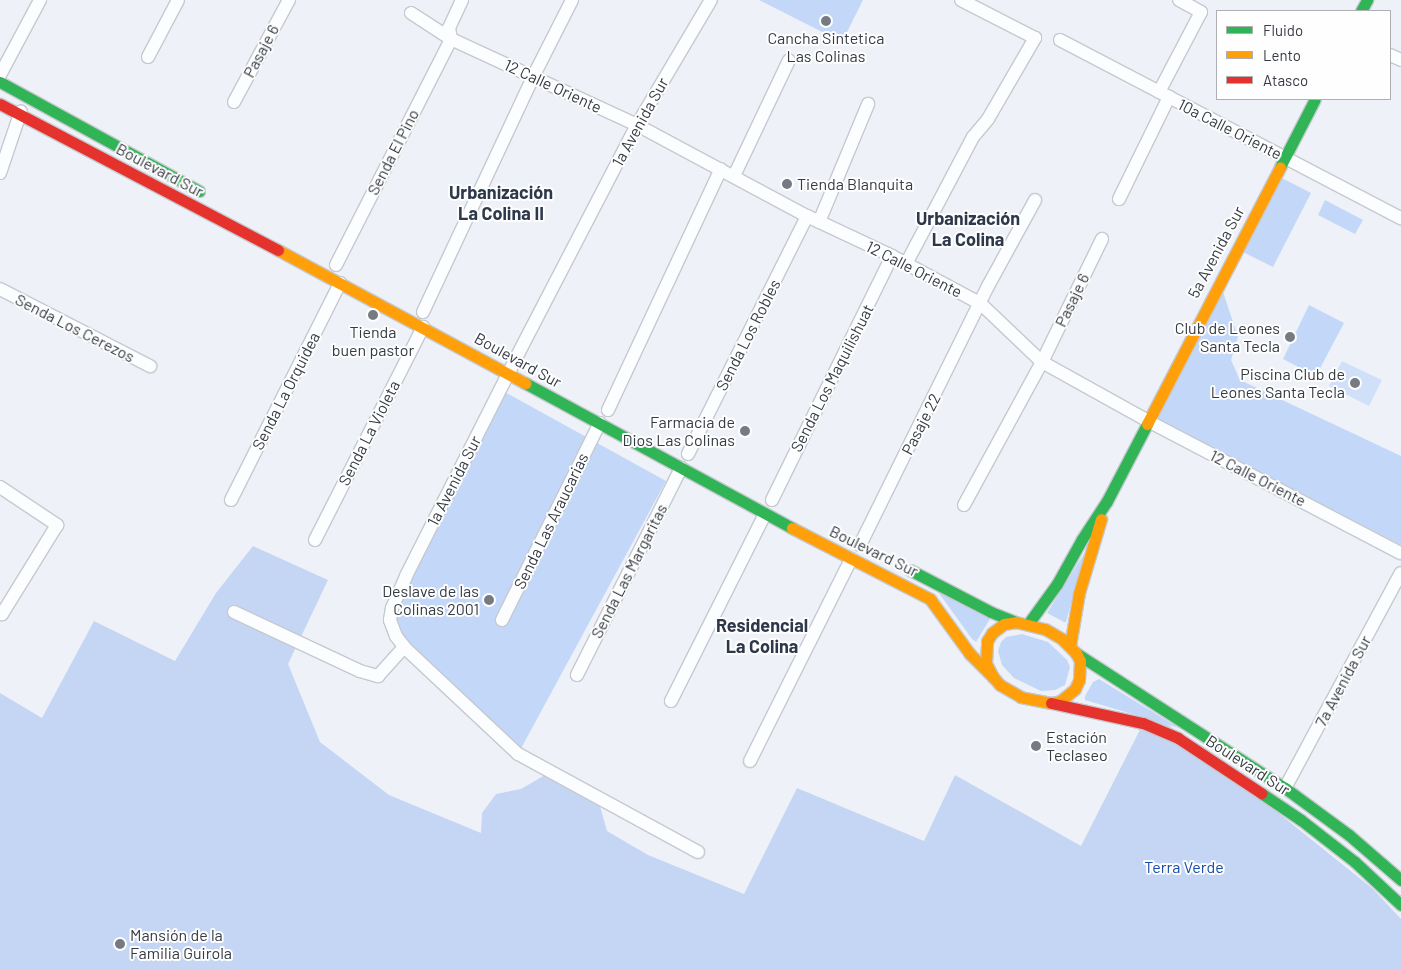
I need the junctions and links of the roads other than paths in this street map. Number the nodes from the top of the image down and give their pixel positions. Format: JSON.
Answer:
{"nodes":[{"id":1,"x":40,"y":0,"type":"edge"},
{"id":2,"x":178,"y":0,"type":"edge"},
{"id":3,"x":289,"y":0,"type":"edge"},
{"id":4,"x":462,"y":0,"type":"edge"},
{"id":5,"x":572,"y":0,"type":"edge"},
{"id":6,"x":711,"y":0,"type":"edge"},
{"id":7,"x":961,"y":0,"type":"edge"},
{"id":8,"x":1180,"y":0,"type":"edge"},
{"id":9,"x":410,"y":13,"type":"dead end"},
{"id":10,"x":451,"y":39,"type":"junction"},
{"id":11,"x":1060,"y":40,"type":"dead end"},
{"id":12,"x":148,"y":57,"type":"dead end"},
{"id":13,"x":789,"y":60,"type":"dead end"},
{"id":14,"x":0,"y":75,"type":"edge"},
{"id":15,"x":533,"y":77,"type":"junction"},
{"id":16,"x":0,"y":82,"type":"edge"},
{"id":17,"x":1164,"y":94,"type":"junction"},
{"id":18,"x":27,"y":97,"type":"junction"},
{"id":19,"x":1314,"y":100,"type":"edge"},
{"id":20,"x":234,"y":102,"type":"dead end"},
{"id":21,"x":0,"y":104,"type":"edge"},
{"id":22,"x":868,"y":104,"type":"dead end"},
{"id":23,"x":20,"y":115,"type":"junction"},
{"id":24,"x":637,"y":125,"type":"junction"},
{"id":25,"x":1284,"y":157,"type":"junction"},
{"id":26,"x":721,"y":169,"type":"junction"},
{"id":27,"x":0,"y":172,"type":"edge"},
{"id":28,"x":734,"y":176,"type":"junction"},
{"id":29,"x":207,"y":195,"type":"dead end"},
{"id":30,"x":1119,"y":199,"type":"dead end"},
{"id":31,"x":1035,"y":200,"type":"dead end"},
{"id":32,"x":807,"y":216,"type":"junction"},
{"id":33,"x":1401,"y":218,"type":"edge"},
{"id":34,"x":819,"y":222,"type":"junction"},
{"id":35,"x":1102,"y":239,"type":"dead end"},
{"id":36,"x":892,"y":256,"type":"junction"},
{"id":37,"x":906,"y":264,"type":"junction"},
{"id":38,"x":336,"y":265,"type":"dead end"},
{"id":39,"x":340,"y":283,"type":"junction"},
{"id":40,"x":0,"y":289,"type":"edge"},
{"id":41,"x":981,"y":304,"type":"junction"},
{"id":42,"x":423,"y":312,"type":"dead end"},
{"id":43,"x":423,"y":327,"type":"junction"},
{"id":44,"x":1042,"y":362,"type":"junction"},
{"id":45,"x":150,"y":366,"type":"dead end"},
{"id":46,"x":509,"y":374,"type":"junction"},
{"id":47,"x":608,"y":410,"type":"dead end"},
{"id":48,"x":1148,"y":421,"type":"junction"},
{"id":49,"x":600,"y":423,"type":"junction"},
{"id":50,"x":688,"y":454,"type":"dead end"},
{"id":51,"x":681,"y":468,"type":"junction"},
{"id":52,"x":0,"y":488,"type":"edge"},
{"id":53,"x":231,"y":500,"type":"dead end"},
{"id":54,"x":771,"y":500,"type":"dead end"},
{"id":55,"x":1107,"y":501,"type":"junction"},
{"id":56,"x":964,"y":505,"type":"dead end"},
{"id":57,"x":766,"y":514,"type":"junction"},
{"id":58,"x":315,"y":540,"type":"dead end"},
{"id":59,"x":848,"y":540,"type":"dead end"},
{"id":60,"x":864,"y":548,"type":"joint"},
{"id":61,"x":1401,"y":552,"type":"edge"},
{"id":62,"x":851,"y":559,"type":"junction"},
{"id":63,"x":895,"y":563,"type":"dead end"},
{"id":64,"x":1401,"y":573,"type":"edge"},
{"id":65,"x":0,"y":612,"type":"edge"},
{"id":66,"x":234,"y":612,"type":"dead end"},
{"id":67,"x":502,"y":620,"type":"dead end"},
{"id":68,"x":1016,"y":622,"type":"junction"},
{"id":69,"x":1028,"y":624,"type":"junction"},
{"id":70,"x":404,"y":646,"type":"junction"},
{"id":71,"x":1073,"y":649,"type":"junction"},
{"id":72,"x":576,"y":675,"type":"dead end"},
{"id":73,"x":993,"y":677,"type":"junction"},
{"id":74,"x":671,"y":701,"type":"dead end"},
{"id":75,"x":1051,"y":702,"type":"junction"},
{"id":76,"x":750,"y":762,"type":"dead end"},
{"id":77,"x":1285,"y":788,"type":"junction"},
{"id":78,"x":698,"y":852,"type":"dead end"},
{"id":79,"x":1401,"y":880,"type":"edge"},
{"id":80,"x":1401,"y":905,"type":"edge"}],
"edges":[{"from":1,"to":14,"type":"street"},
{"from":2,"to":12,"type":"street"},
{"from":3,"to":20,"type":"street","name":"Pasaje 6"},
{"from":4,"to":10,"type":"street","name":"Senda El Pino"},
{"from":5,"to":15,"type":"street"},
{"from":6,"to":24,"type":"street","name":"1a Avenida Sur"},
{"from":7,"to":37,"type":"street"},
{"from":8,"to":17,"type":"street"},
{"from":9,"to":10,"type":"street","name":"12 Calle Oriente"},
{"from":10,"to":15,"type":"street","name":"12 Calle Oriente"},
{"from":10,"to":38,"type":"street","name":"Senda El Pino"},
{"from":11,"to":17,"type":"street","name":"10a Calle Oriente"},
{"from":13,"to":28,"type":"street"},
{"from":15,"to":24,"type":"street","name":"12 Calle Oriente"},
{"from":15,"to":42,"type":"street"},
{"from":16,"to":18,"type":"main road","name":"Boulevard Sur"},
{"from":17,"to":25,"type":"street","name":"10a Calle Oriente"},
{"from":17,"to":30,"type":"street"},
{"from":18,"to":23,"type":"street"},
{"from":18,"to":29,"type":"main road","name":"Boulevard Sur"},
{"from":19,"to":25,"type":"main road","name":"5a Avenida Sur"},
{"from":21,"to":23,"type":"main road","name":"Boulevard Sur"},
{"from":22,"to":34,"type":"street"},
{"from":23,"to":27,"type":"street"},
{"from":23,"to":39,"type":"main road","name":"Boulevard Sur"},
{"from":24,"to":26,"type":"street","name":"12 Calle Oriente"},
{"from":24,"to":46,"type":"street","name":"1a Avenida Sur"},
{"from":25,"to":33,"type":"street","name":"10a Calle Oriente"},
{"from":25,"to":48,"type":"main road","name":"5a Avenida Sur"},
{"from":26,"to":28,"type":"street","name":"12 Calle Oriente"},
{"from":26,"to":47,"type":"street"},
{"from":28,"to":32,"type":"street","name":"12 Calle Oriente"},
{"from":31,"to":41,"type":"street","name":"Pasaje 22"},
{"from":32,"to":34,"type":"street","name":"12 Calle Oriente"},
{"from":32,"to":50,"type":"street","name":"Senda Los Robles"},
{"from":34,"to":36,"type":"street","name":"12 Calle Oriente"},
{"from":35,"to":44,"type":"street","name":"Pasaje 6"},
{"from":36,"to":37,"type":"street","name":"12 Calle Oriente"},
{"from":36,"to":54,"type":"street","name":"Senda Los Maquilishuat"},
{"from":37,"to":41,"type":"street","name":"12 Calle Oriente"},
{"from":39,"to":43,"type":"main road","name":"Boulevard Sur"},
{"from":39,"to":53,"type":"street","name":"Senda La Orquidea"},
{"from":40,"to":45,"type":"street","name":"Senda Los Cerezos"},
{"from":41,"to":44,"type":"street","name":"12 Calle Oriente"},
{"from":41,"to":60,"type":"street","name":"Pasaje 22"},
{"from":43,"to":46,"type":"main road","name":"Boulevard Sur"},
{"from":43,"to":58,"type":"street","name":"Senda La Violeta"},
{"from":44,"to":48,"type":"street","name":"12 Calle Oriente"},
{"from":44,"to":56,"type":"street","name":"Pasaje 6"},
{"from":46,"to":49,"type":"main road","name":"Boulevard Sur"},
{"from":46,"to":70,"type":"street","name":"1a Avenida Sur"},
{"from":48,"to":55,"type":"main road","name":"5a Avenida Sur"},
{"from":48,"to":61,"type":"street","name":"12 Calle Oriente"},
{"from":49,"to":51,"type":"main road","name":"Boulevard Sur"},
{"from":49,"to":67,"type":"street","name":"Senda Las Araucarias"},
{"from":51,"to":57,"type":"main road","name":"Boulevard Sur"},
{"from":51,"to":72,"type":"street","name":"Senda Las Margaritas"},
{"from":52,"to":65,"type":"street"},
{"from":55,"to":69,"type":"main road","name":"5a Avenida Sur"},
{"from":55,"to":71,"type":"main road","name":"5a Avenida Sur"},
{"from":57,"to":62,"type":"main road","name":"Boulevard Sur"},
{"from":57,"to":74,"type":"street"},
{"from":59,"to":60,"type":"main road","name":"Boulevard Sur"},
{"from":62,"to":73,"type":"main road","name":"Boulevard Sur"},
{"from":62,"to":76,"type":"street"},
{"from":63,"to":68,"type":"main road","name":"Boulevard Sur"},
{"from":64,"to":77,"type":"street","name":"7a Avenida Sur"},
{"from":66,"to":70,"type":"street"},
{"from":68,"to":69,"type":"main road"},
{"from":68,"to":73,"type":"main road"},
{"from":69,"to":71,"type":"main road"},
{"from":70,"to":78,"type":"street","name":"1a Avenida Sur"},
{"from":71,"to":75,"type":"main road"},
{"from":71,"to":77,"type":"main road","name":"Boulevard Sur"},
{"from":73,"to":75,"type":"main road"},
{"from":75,"to":80,"type":"main road","name":"Boulevard Sur"},
{"from":77,"to":79,"type":"main road","name":"Boulevard Sur"}]}
